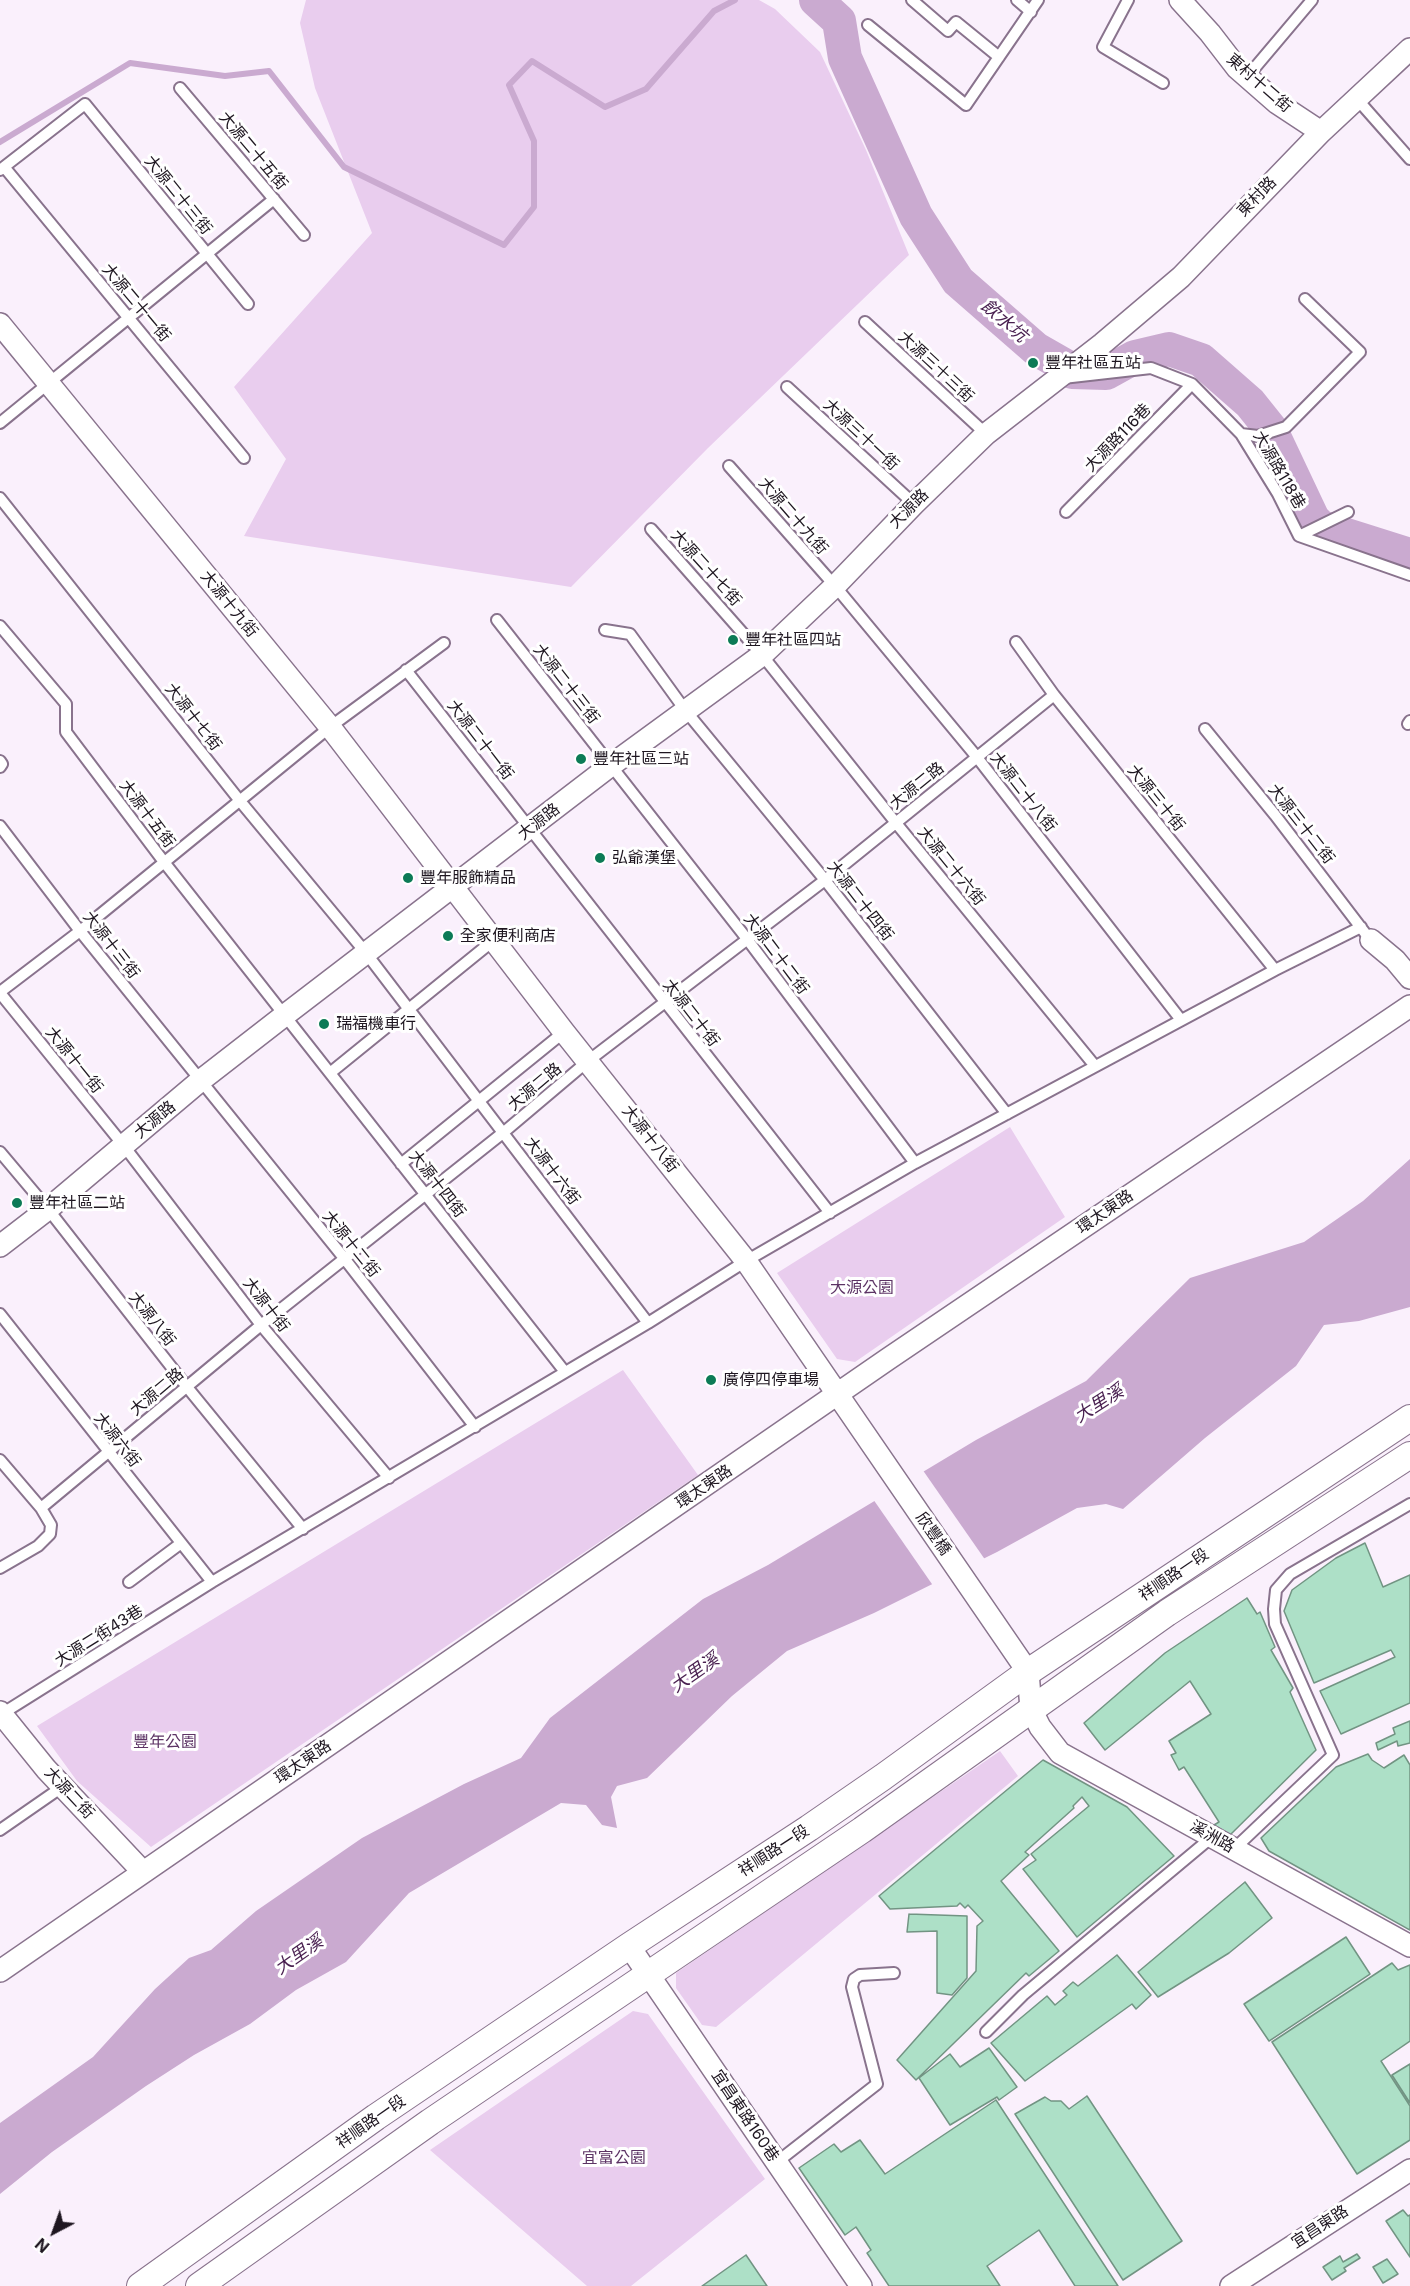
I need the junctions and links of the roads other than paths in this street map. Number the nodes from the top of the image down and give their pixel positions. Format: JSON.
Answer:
{"nodes":[{"id":1,"x":912,"y":0,"type":"edge"},
{"id":2,"x":1017,"y":0,"type":"edge"},
{"id":3,"x":1038,"y":0,"type":"edge"},
{"id":4,"x":1128,"y":0,"type":"edge"},
{"id":5,"x":1180,"y":0,"type":"edge"},
{"id":6,"x":1312,"y":0,"type":"edge"},
{"id":7,"x":1031,"y":12,"type":"junction"},
{"id":8,"x":868,"y":25,"type":"dead end"},
{"id":9,"x":1410,"y":49,"type":"edge"},
{"id":10,"x":999,"y":57,"type":"junction"},
{"id":11,"x":1247,"y":77,"type":"junction"},
{"id":12,"x":1163,"y":83,"type":"dead end"},
{"id":13,"x":180,"y":88,"type":"dead end"},
{"id":14,"x":1357,"y":99,"type":"junction"},
{"id":15,"x":1321,"y":132,"type":"junction"},
{"id":16,"x":1410,"y":159,"type":"edge"},
{"id":17,"x":2,"y":169,"type":"edge"},
{"id":18,"x":274,"y":199,"type":"junction"},
{"id":19,"x":304,"y":235,"type":"dead end"},
{"id":20,"x":206,"y":254,"type":"junction"},
{"id":21,"x":1305,"y":299,"type":"dead end"},
{"id":22,"x":248,"y":304,"type":"dead end"},
{"id":23,"x":128,"y":318,"type":"junction"},
{"id":24,"x":865,"y":322,"type":"dead end"},
{"id":25,"x":0,"y":324,"type":"edge"},
{"id":26,"x":1059,"y":378,"type":"junction"},
{"id":27,"x":47,"y":384,"type":"junction"},
{"id":28,"x":1192,"y":384,"type":"junction"},
{"id":29,"x":787,"y":387,"type":"dead end"},
{"id":30,"x":0,"y":423,"type":"edge"},
{"id":31,"x":986,"y":434,"type":"junction"},
{"id":32,"x":1241,"y":434,"type":"junction"},
{"id":33,"x":244,"y":458,"type":"dead end"},
{"id":34,"x":729,"y":466,"type":"dead end"},
{"id":35,"x":0,"y":498,"type":"edge"},
{"id":36,"x":914,"y":504,"type":"junction"},
{"id":37,"x":1066,"y":512,"type":"dead end"},
{"id":38,"x":1348,"y":512,"type":"dead end"},
{"id":39,"x":651,"y":529,"type":"dead end"},
{"id":40,"x":1299,"y":537,"type":"junction"},
{"id":41,"x":1410,"y":576,"type":"edge"},
{"id":42,"x":835,"y":586,"type":"junction"},
{"id":43,"x":497,"y":620,"type":"dead end"},
{"id":44,"x":0,"y":626,"type":"edge"},
{"id":45,"x":605,"y":630,"type":"dead end"},
{"id":46,"x":1016,"y":642,"type":"dead end"},
{"id":47,"x":444,"y":643,"type":"dead end"},
{"id":48,"x":762,"y":655,"type":"junction"},
{"id":49,"x":406,"y":670,"type":"junction"},
{"id":50,"x":1054,"y":695,"type":"junction"},
{"id":51,"x":686,"y":710,"type":"junction"},
{"id":52,"x":330,"y":727,"type":"junction"},
{"id":53,"x":1205,"y":729,"type":"dead end"},
{"id":54,"x":976,"y":756,"type":"junction"},
{"id":55,"x":0,"y":761,"type":"edge"},
{"id":56,"x":610,"y":766,"type":"junction"},
{"id":57,"x":0,"y":767,"type":"edge"},
{"id":58,"x":240,"y":801,"type":"junction"},
{"id":59,"x":896,"y":823,"type":"junction"},
{"id":60,"x":0,"y":826,"type":"edge"},
{"id":61,"x":531,"y":828,"type":"junction"},
{"id":62,"x":164,"y":862,"type":"junction"},
{"id":63,"x":825,"y":880,"type":"junction"},
{"id":64,"x":453,"y":888,"type":"junction"},
{"id":65,"x":80,"y":931,"type":"junction"},
{"id":66,"x":1366,"y":933,"type":"junction"},
{"id":67,"x":747,"y":939,"type":"junction"},
{"id":68,"x":494,"y":940,"type":"junction"},
{"id":69,"x":366,"y":953,"type":"junction"},
{"id":70,"x":1275,"y":970,"type":"junction"},
{"id":71,"x":1410,"y":978,"type":"edge"},
{"id":72,"x":0,"y":992,"type":"edge"},
{"id":73,"x":664,"y":1003,"type":"junction"},
{"id":74,"x":1410,"y":1005,"type":"edge"},
{"id":75,"x":408,"y":1010,"type":"junction"},
{"id":76,"x":285,"y":1015,"type":"junction"},
{"id":77,"x":1181,"y":1020,"type":"junction"},
{"id":78,"x":564,"y":1032,"type":"junction"},
{"id":79,"x":588,"y":1061,"type":"junction"},
{"id":80,"x":1095,"y":1066,"type":"junction"},
{"id":81,"x":330,"y":1073,"type":"junction"},
{"id":82,"x":200,"y":1081,"type":"junction"},
{"id":83,"x":479,"y":1103,"type":"junction"},
{"id":84,"x":1007,"y":1114,"type":"junction"},
{"id":85,"x":504,"y":1132,"type":"junction"},
{"id":86,"x":124,"y":1146,"type":"junction"},
{"id":87,"x":0,"y":1152,"type":"edge"},
{"id":88,"x":915,"y":1163,"type":"junction"},
{"id":89,"x":401,"y":1164,"type":"junction"},
{"id":90,"x":426,"y":1193,"type":"junction"},
{"id":91,"x":48,"y":1209,"type":"junction"},
{"id":92,"x":830,"y":1213,"type":"junction"},
{"id":93,"x":0,"y":1246,"type":"edge"},
{"id":94,"x":344,"y":1258,"type":"junction"},
{"id":95,"x":746,"y":1261,"type":"junction"},
{"id":96,"x":0,"y":1314,"type":"edge"},
{"id":97,"x":648,"y":1323,"type":"junction"},
{"id":98,"x":261,"y":1325,"type":"junction"},
{"id":99,"x":565,"y":1372,"type":"junction"},
{"id":100,"x":187,"y":1387,"type":"junction"},
{"id":101,"x":837,"y":1396,"type":"junction"},
{"id":102,"x":1410,"y":1418,"type":"edge"},
{"id":103,"x":475,"y":1427,"type":"junction"},
{"id":104,"x":108,"y":1452,"type":"junction"},
{"id":105,"x":1410,"y":1455,"type":"edge"},
{"id":106,"x":0,"y":1460,"type":"edge"},
{"id":107,"x":389,"y":1478,"type":"junction"},
{"id":108,"x":1410,"y":1504,"type":"edge"},
{"id":109,"x":41,"y":1508,"type":"junction"},
{"id":110,"x":303,"y":1529,"type":"junction"},
{"id":111,"x":180,"y":1544,"type":"junction"},
{"id":112,"x":0,"y":1568,"type":"edge"},
{"id":113,"x":129,"y":1582,"type":"dead end"},
{"id":114,"x":212,"y":1582,"type":"junction"},
{"id":115,"x":1028,"y":1672,"type":"junction"},
{"id":116,"x":1031,"y":1709,"type":"junction"},
{"id":117,"x":0,"y":1714,"type":"edge"},
{"id":118,"x":62,"y":1787,"type":"junction"},
{"id":119,"x":0,"y":1830,"type":"edge"},
{"id":120,"x":1212,"y":1837,"type":"junction"},
{"id":121,"x":1234,"y":1849,"type":"junction"},
{"id":122,"x":143,"y":1872,"type":"junction"},
{"id":123,"x":630,"y":1946,"type":"junction"},
{"id":124,"x":1410,"y":1946,"type":"edge"},
{"id":125,"x":0,"y":1971,"type":"edge"},
{"id":126,"x":648,"y":1973,"type":"junction"},
{"id":127,"x":894,"y":1973,"type":"dead end"},
{"id":128,"x":986,"y":2032,"type":"dead end"},
{"id":129,"x":777,"y":2162,"type":"junction"},
{"id":130,"x":1410,"y":2170,"type":"edge"},
{"id":131,"x":140,"y":2286,"type":"edge"},
{"id":132,"x":199,"y":2286,"type":"edge"},
{"id":133,"x":861,"y":2286,"type":"edge"},
{"id":134,"x":1231,"y":2286,"type":"edge"}],
"edges":[{"from":1,"to":10,"type":"lane"},
{"from":2,"to":7,"type":"lane"},
{"from":3,"to":7,"type":"lane"},
{"from":4,"to":12,"type":"lane"},
{"from":5,"to":11,"type":"street","name":"東村十二街"},
{"from":6,"to":11,"type":"lane"},
{"from":7,"to":10,"type":"lane"},
{"from":8,"to":10,"type":"lane"},
{"from":9,"to":14,"type":"street","name":"東村路"},
{"from":11,"to":15,"type":"street","name":"東村十二街"},
{"from":13,"to":18,"type":"lane","name":"大源二十五街"},
{"from":14,"to":15,"type":"street","name":"東村路"},
{"from":14,"to":16,"type":"lane"},
{"from":15,"to":26,"type":"street","name":"東村路"},
{"from":17,"to":20,"type":"lane","name":"大源二十三街"},
{"from":17,"to":23,"type":"lane","name":"大源二十一街"},
{"from":18,"to":19,"type":"lane","name":"大源二十五街"},
{"from":18,"to":20,"type":"lane"},
{"from":20,"to":22,"type":"lane","name":"大源二十三街"},
{"from":20,"to":23,"type":"lane"},
{"from":21,"to":32,"type":"lane"},
{"from":23,"to":27,"type":"lane"},
{"from":23,"to":33,"type":"lane","name":"大源二十一街"},
{"from":24,"to":31,"type":"lane","name":"大源三十三街"},
{"from":25,"to":27,"type":"street","name":"大源十九街"},
{"from":26,"to":28,"type":"lane","name":"大源路118巷"},
{"from":26,"to":31,"type":"street","name":"大源路"},
{"from":27,"to":30,"type":"lane"},
{"from":27,"to":52,"type":"street","name":"大源十九街"},
{"from":28,"to":32,"type":"lane","name":"大源路118巷"},
{"from":28,"to":37,"type":"lane","name":"大源路116巷"},
{"from":29,"to":36,"type":"lane","name":"大源三十一街"},
{"from":31,"to":36,"type":"street","name":"大源路"},
{"from":32,"to":40,"type":"lane","name":"大源路118巷"},
{"from":34,"to":42,"type":"lane","name":"大源二十九街"},
{"from":35,"to":58,"type":"lane","name":"大源十七街"},
{"from":36,"to":42,"type":"street","name":"大源路"},
{"from":38,"to":40,"type":"lane"},
{"from":39,"to":48,"type":"lane","name":"大源二十七街"},
{"from":40,"to":41,"type":"lane"},
{"from":42,"to":48,"type":"street","name":"大源路"},
{"from":42,"to":54,"type":"lane","name":"大源二十八街"},
{"from":43,"to":56,"type":"lane","name":"大源二十三街"},
{"from":44,"to":62,"type":"lane","name":"大源十五街"},
{"from":45,"to":51,"type":"lane"},
{"from":46,"to":50,"type":"lane","name":"大源三十街"},
{"from":47,"to":49,"type":"lane"},
{"from":48,"to":51,"type":"street","name":"大源路"},
{"from":48,"to":59,"type":"lane","name":"大源二十六街"},
{"from":49,"to":52,"type":"lane"},
{"from":49,"to":61,"type":"lane","name":"大源二十一街"},
{"from":50,"to":54,"type":"lane","name":"大源二路"},
{"from":50,"to":70,"type":"lane","name":"大源三十街"},
{"from":51,"to":56,"type":"street","name":"大源路"},
{"from":51,"to":63,"type":"lane","name":"大源二十四街"},
{"from":52,"to":58,"type":"lane"},
{"from":52,"to":64,"type":"street","name":"大源十九街"},
{"from":53,"to":66,"type":"lane","name":"大源三十二街"},
{"from":54,"to":59,"type":"lane","name":"大源二路"},
{"from":54,"to":77,"type":"lane","name":"大源二十八街"},
{"from":55,"to":57,"type":"lane"},
{"from":56,"to":61,"type":"street","name":"大源路"},
{"from":56,"to":67,"type":"lane","name":"大源二十二街"},
{"from":58,"to":62,"type":"lane"},
{"from":58,"to":69,"type":"lane","name":"大源十七街"},
{"from":59,"to":63,"type":"lane","name":"大源二路"},
{"from":59,"to":80,"type":"lane","name":"大源二十六街"},
{"from":60,"to":65,"type":"lane","name":"大源十三街"},
{"from":61,"to":64,"type":"street","name":"大源路"},
{"from":61,"to":73,"type":"lane","name":"太源二十街"},
{"from":62,"to":65,"type":"lane"},
{"from":62,"to":76,"type":"lane","name":"大源十五街"},
{"from":63,"to":67,"type":"lane","name":"大源二路"},
{"from":63,"to":84,"type":"lane","name":"大源二十四街"},
{"from":64,"to":68,"type":"street","name":"大源十八街"},
{"from":64,"to":69,"type":"street","name":"大源路"},
{"from":65,"to":72,"type":"lane"},
{"from":65,"to":82,"type":"lane","name":"大源十三街"},
{"from":66,"to":70,"type":"lane","name":"大源二街43巷"},
{"from":66,"to":71,"type":"street"},
{"from":67,"to":73,"type":"lane","name":"大源二路"},
{"from":67,"to":88,"type":"lane","name":"大源二十二街"},
{"from":68,"to":75,"type":"lane"},
{"from":68,"to":78,"type":"street","name":"大源十八街"},
{"from":69,"to":75,"type":"lane","name":"大源十六街"},
{"from":69,"to":76,"type":"street","name":"大源路"},
{"from":70,"to":77,"type":"lane","name":"大源二街43巷"},
{"from":72,"to":86,"type":"lane","name":"大源十一街"},
{"from":73,"to":79,"type":"lane","name":"大源二路"},
{"from":73,"to":92,"type":"lane","name":"太源二十街"},
{"from":74,"to":101,"type":"street","name":"環太東路"},
{"from":75,"to":81,"type":"lane"},
{"from":75,"to":83,"type":"lane","name":"大源十六街"},
{"from":76,"to":81,"type":"lane","name":"大源十四街"},
{"from":76,"to":82,"type":"street","name":"大源路"},
{"from":77,"to":80,"type":"lane","name":"大源二街43巷"},
{"from":78,"to":79,"type":"street","name":"大源十八街"},
{"from":78,"to":83,"type":"lane"},
{"from":79,"to":85,"type":"lane","name":"大源二路"},
{"from":79,"to":95,"type":"street","name":"大源十八街"},
{"from":80,"to":84,"type":"lane","name":"大源二街43巷"},
{"from":81,"to":89,"type":"lane","name":"大源十四街"},
{"from":82,"to":86,"type":"street","name":"大源路"},
{"from":82,"to":94,"type":"lane","name":"大源十二街"},
{"from":83,"to":85,"type":"lane","name":"大源十六街"},
{"from":83,"to":89,"type":"lane"},
{"from":84,"to":88,"type":"lane","name":"大源二街43巷"},
{"from":85,"to":90,"type":"lane","name":"大源二路"},
{"from":85,"to":97,"type":"lane","name":"大源十六街"},
{"from":86,"to":91,"type":"street","name":"大源路"},
{"from":86,"to":98,"type":"lane","name":"大源十街"},
{"from":87,"to":91,"type":"lane","name":"大源八街"},
{"from":88,"to":92,"type":"lane","name":"大源二街43巷"},
{"from":89,"to":90,"type":"lane","name":"大源十四街"},
{"from":90,"to":94,"type":"lane","name":"大源二路"},
{"from":90,"to":99,"type":"lane","name":"大源十四街"},
{"from":91,"to":93,"type":"street","name":"大源路"},
{"from":91,"to":100,"type":"lane","name":"大源八街"},
{"from":92,"to":95,"type":"lane","name":"大源二街43巷"},
{"from":94,"to":98,"type":"lane","name":"大源二路"},
{"from":94,"to":103,"type":"lane","name":"大源十二街"},
{"from":95,"to":97,"type":"lane","name":"大源二街43巷"},
{"from":95,"to":101,"type":"street","name":"大源十八街"},
{"from":96,"to":104,"type":"lane","name":"大源六街"},
{"from":97,"to":99,"type":"lane","name":"大源二街43巷"},
{"from":98,"to":100,"type":"lane","name":"大源二路"},
{"from":98,"to":107,"type":"lane","name":"大源十街"},
{"from":99,"to":103,"type":"lane","name":"大源二街43巷"},
{"from":100,"to":104,"type":"lane","name":"大源二路"},
{"from":100,"to":110,"type":"lane","name":"大源八街"},
{"from":101,"to":115,"type":"street","name":"欣豐橋"},
{"from":101,"to":122,"type":"street","name":"環太東路"},
{"from":102,"to":115,"type":"street","name":"祥順路一段"},
{"from":103,"to":107,"type":"lane","name":"大源二街43巷"},
{"from":104,"to":109,"type":"lane","name":"大源二路"},
{"from":104,"to":111,"type":"lane","name":"大源六街"},
{"from":105,"to":116,"type":"street","name":"祥順路一段"},
{"from":106,"to":109,"type":"lane"},
{"from":107,"to":110,"type":"lane","name":"大源二街43巷"},
{"from":108,"to":121,"type":"lane"},
{"from":109,"to":112,"type":"lane"},
{"from":110,"to":114,"type":"lane","name":"大源二街43巷"},
{"from":111,"to":113,"type":"lane"},
{"from":111,"to":114,"type":"lane","name":"大源六街"},
{"from":114,"to":117,"type":"lane","name":"大源二街43巷"},
{"from":115,"to":116,"type":"street"},
{"from":115,"to":123,"type":"street","name":"祥順路一段"},
{"from":116,"to":120,"type":"street","name":"溪洲路"},
{"from":116,"to":126,"type":"street","name":"祥順路一段"},
{"from":117,"to":118,"type":"street","name":"大源二街"},
{"from":118,"to":119,"type":"lane"},
{"from":118,"to":122,"type":"street","name":"大源二街"},
{"from":120,"to":121,"type":"street","name":"溪洲路"},
{"from":120,"to":128,"type":"lane"},
{"from":121,"to":124,"type":"street","name":"溪洲路"},
{"from":122,"to":125,"type":"street","name":"環太東路"},
{"from":123,"to":126,"type":"street","name":"宜昌東路160巷"},
{"from":123,"to":131,"type":"street","name":"祥順路一段"},
{"from":126,"to":129,"type":"street","name":"宜昌東路160巷"},
{"from":126,"to":132,"type":"street","name":"祥順路一段"},
{"from":127,"to":129,"type":"lane"},
{"from":129,"to":133,"type":"street","name":"宜昌東路160巷"},
{"from":130,"to":134,"type":"street","name":"宜昌東路"}]}
